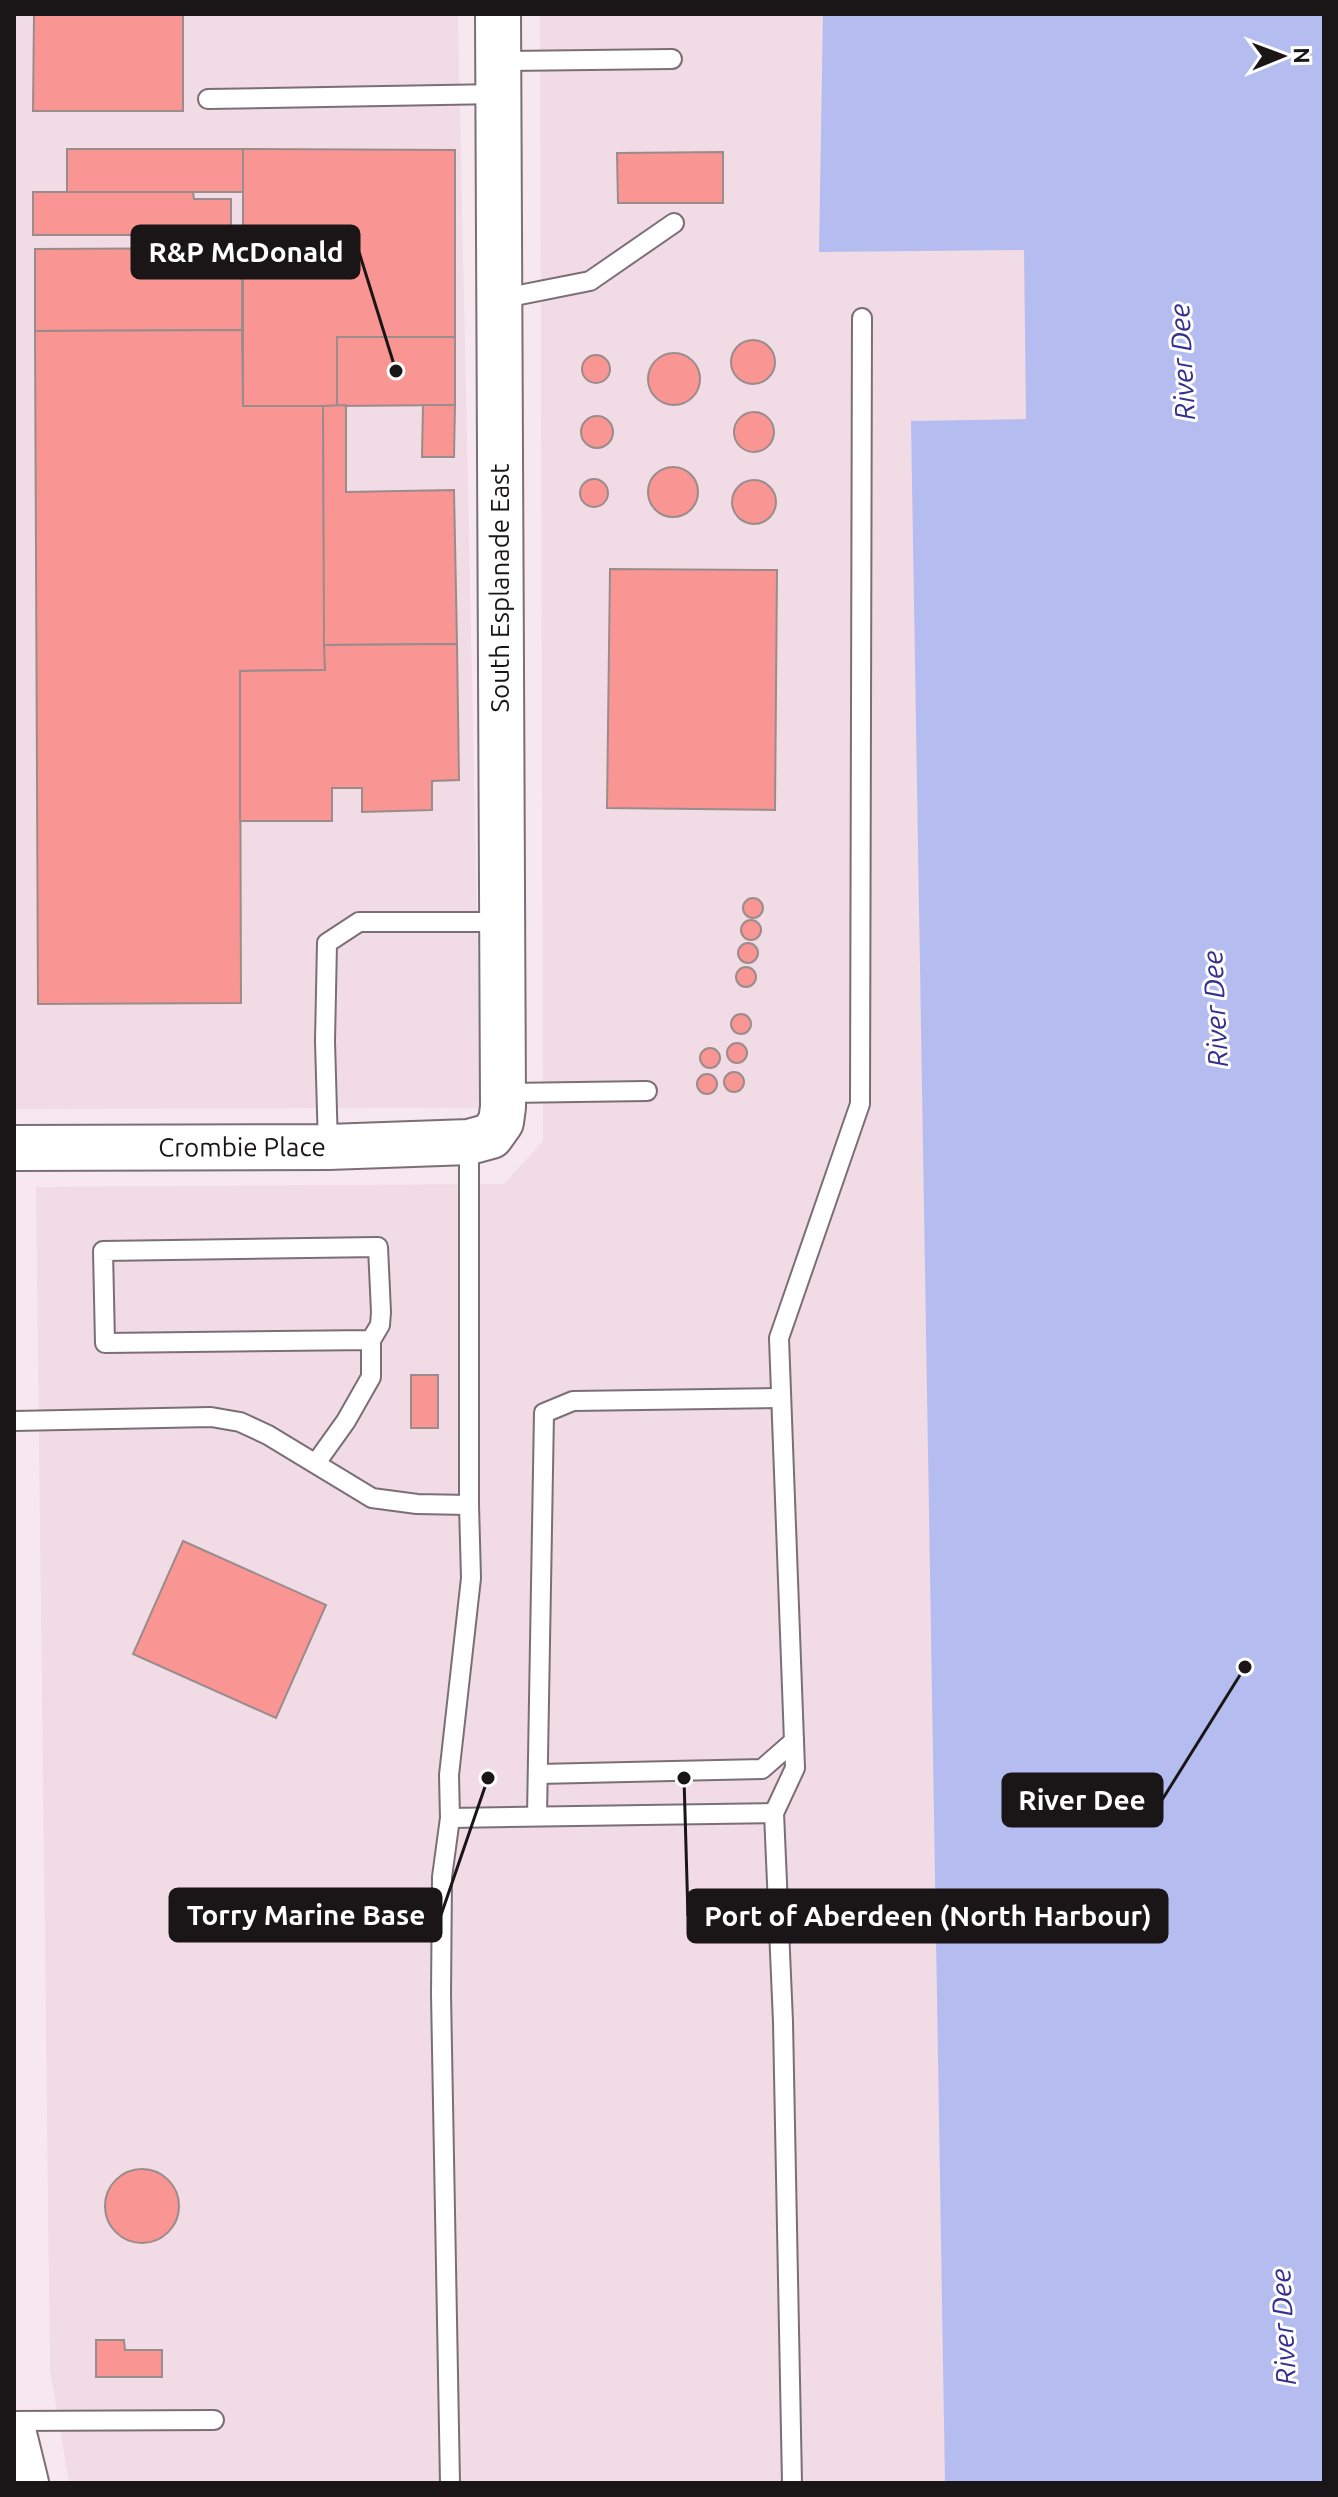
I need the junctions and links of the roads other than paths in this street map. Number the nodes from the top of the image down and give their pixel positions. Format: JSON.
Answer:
{"nodes":[{"id":1,"x":498,"y":14,"type":"edge"},
{"id":2,"x":672,"y":59,"type":"dead end"},
{"id":3,"x":499,"y":77,"type":"junction"},
{"id":4,"x":208,"y":99,"type":"dead end"},
{"id":5,"x":674,"y":223,"type":"dead end"},
{"id":6,"x":499,"y":299,"type":"junction"},
{"id":7,"x":862,"y":318,"type":"dead end"},
{"id":8,"x":501,"y":922,"type":"junction"},
{"id":9,"x":647,"y":1091,"type":"dead end"},
{"id":10,"x":503,"y":1093,"type":"junction"},
{"id":11,"x":469,"y":1142,"type":"junction"},
{"id":12,"x":328,"y":1147,"type":"junction"},
{"id":13,"x":14,"y":1148,"type":"edge"},
{"id":14,"x":371,"y":1340,"type":"junction"},
{"id":15,"x":781,"y":1398,"type":"junction"},
{"id":16,"x":14,"y":1421,"type":"edge"},
{"id":17,"x":316,"y":1463,"type":"junction"},
{"id":18,"x":469,"y":1505,"type":"junction"},
{"id":19,"x":794,"y":1741,"type":"junction"},
{"id":20,"x":538,"y":1774,"type":"junction"},
{"id":21,"x":774,"y":1813,"type":"junction"},
{"id":22,"x":537,"y":1816,"type":"junction"},
{"id":23,"x":450,"y":1818,"type":"junction"},
{"id":24,"x":214,"y":2420,"type":"dead end"},
{"id":25,"x":14,"y":2421,"type":"edge"},
{"id":26,"x":14,"y":2434,"type":"edge"},
{"id":27,"x":26,"y":2483,"type":"edge"},
{"id":28,"x":450,"y":2483,"type":"edge"},
{"id":29,"x":792,"y":2483,"type":"edge"}],
"edges":[{"from":1,"to":3,"type":"street","name":"South Esplanade East"},
{"from":2,"to":3,"type":"lane"},
{"from":3,"to":4,"type":"lane"},
{"from":3,"to":6,"type":"street","name":"South Esplanade East"},
{"from":5,"to":6,"type":"lane"},
{"from":6,"to":8,"type":"street","name":"South Esplanade East"},
{"from":7,"to":15,"type":"lane"},
{"from":8,"to":10,"type":"street","name":"South Esplanade East"},
{"from":8,"to":12,"type":"lane"},
{"from":9,"to":10,"type":"lane"},
{"from":10,"to":11,"type":"street","name":"South Esplanade East"},
{"from":11,"to":12,"type":"street","name":"Crombie Place"},
{"from":11,"to":18,"type":"lane"},
{"from":12,"to":13,"type":"street","name":"Crombie Place"},
{"from":14,"to":14,"type":"lane"},
{"from":14,"to":17,"type":"lane"},
{"from":15,"to":19,"type":"lane"},
{"from":15,"to":20,"type":"lane"},
{"from":16,"to":17,"type":"lane"},
{"from":17,"to":18,"type":"lane"},
{"from":18,"to":23,"type":"lane"},
{"from":19,"to":20,"type":"lane"},
{"from":19,"to":21,"type":"lane"},
{"from":20,"to":22,"type":"lane"},
{"from":21,"to":22,"type":"lane"},
{"from":21,"to":29,"type":"lane"},
{"from":22,"to":23,"type":"lane"},
{"from":23,"to":28,"type":"lane"},
{"from":24,"to":25,"type":"lane"},
{"from":26,"to":27,"type":"street"}]}
